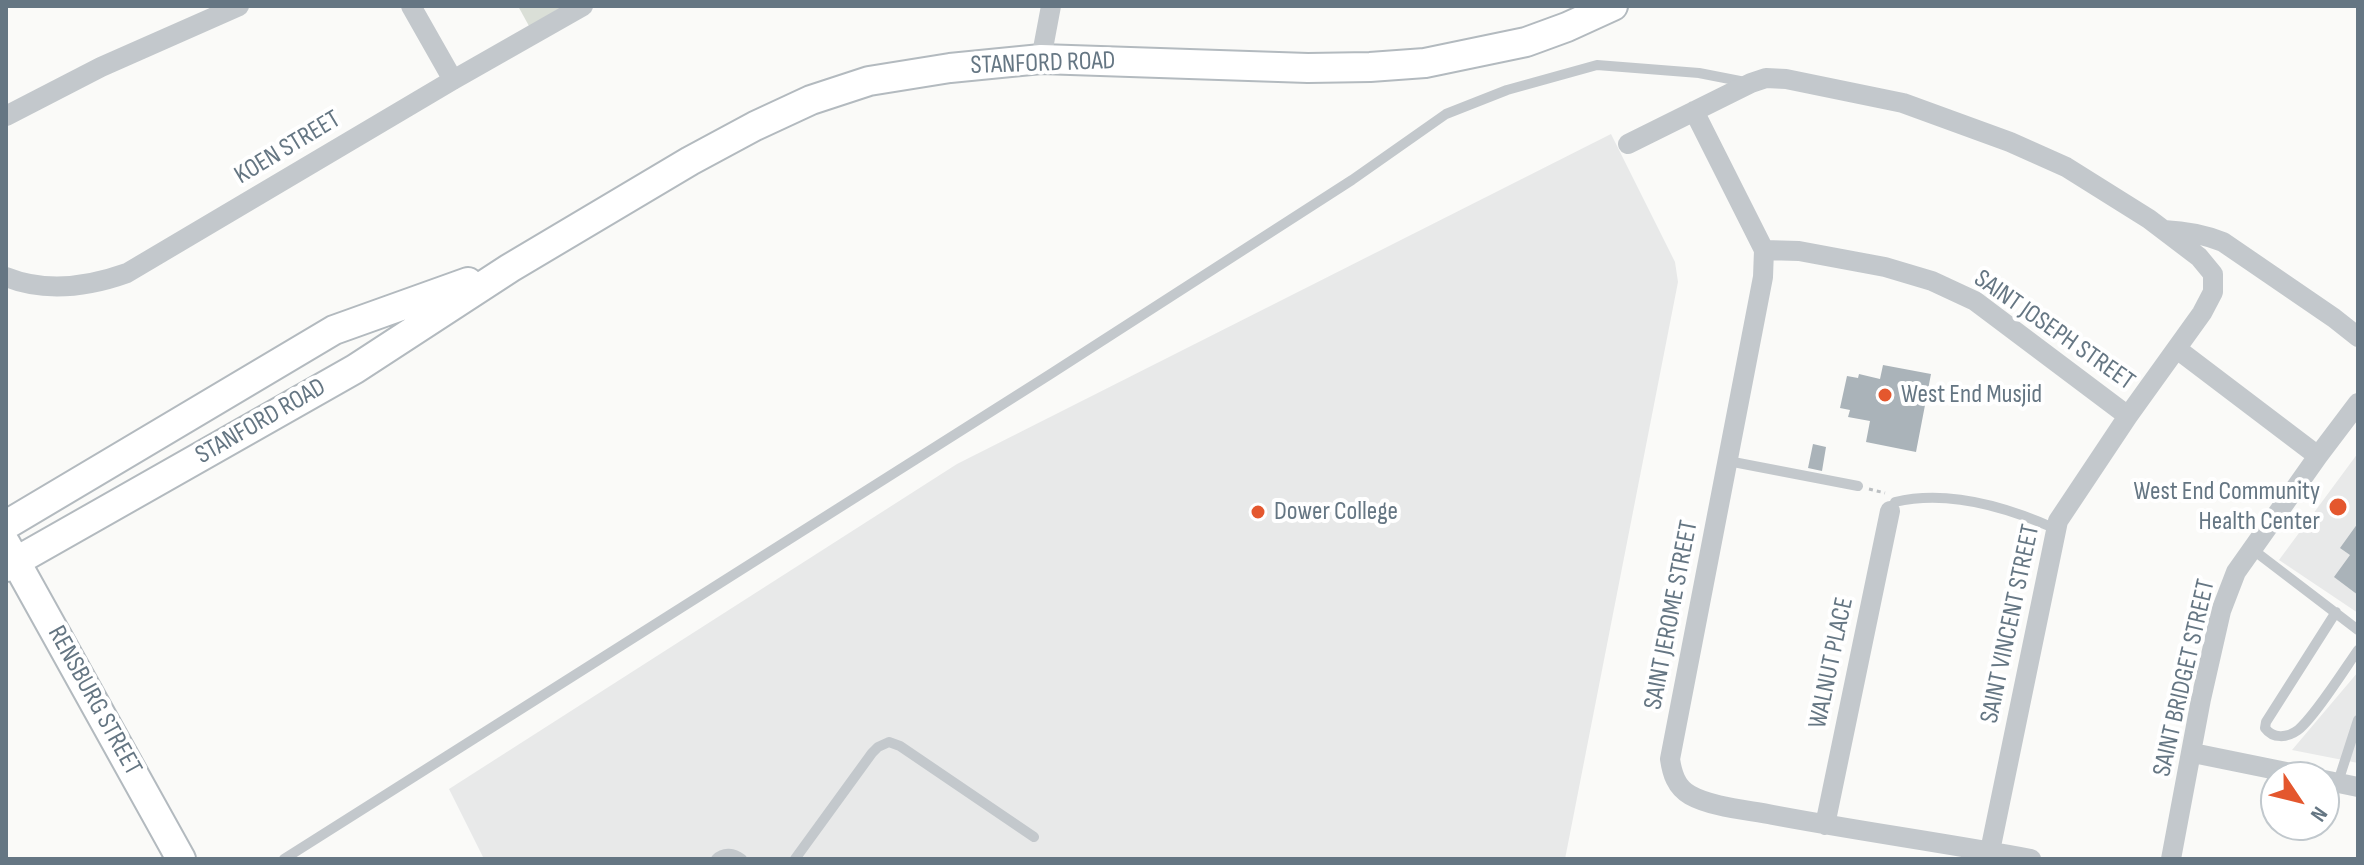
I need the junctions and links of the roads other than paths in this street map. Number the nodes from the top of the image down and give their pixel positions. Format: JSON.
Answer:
{"nodes":[{"id":1,"x":239,"y":6,"type":"edge"},
{"id":2,"x":411,"y":6,"type":"edge"},
{"id":3,"x":583,"y":6,"type":"edge"},
{"id":4,"x":1051,"y":6,"type":"edge"},
{"id":5,"x":1613,"y":6,"type":"edge"},
{"id":6,"x":1041,"y":59,"type":"junction"},
{"id":7,"x":453,"y":80,"type":"junction"},
{"id":8,"x":1751,"y":83,"type":"junction"},
{"id":9,"x":1694,"y":111,"type":"junction"},
{"id":10,"x":6,"y":116,"type":"edge"},
{"id":11,"x":1628,"y":144,"type":"dead end"},
{"id":12,"x":2164,"y":230,"type":"junction"},
{"id":13,"x":1764,"y":250,"type":"junction"},
{"id":14,"x":510,"y":268,"type":"junction"},
{"id":15,"x":6,"y":277,"type":"edge"},
{"id":16,"x":2358,"y":337,"type":"edge"},
{"id":17,"x":2177,"y":349,"type":"junction"},
{"id":18,"x":2358,"y":403,"type":"edge"},
{"id":19,"x":2128,"y":416,"type":"junction"},
{"id":20,"x":2318,"y":456,"type":"junction"},
{"id":21,"x":1728,"y":461,"type":"junction"},
{"id":22,"x":1858,"y":486,"type":"road end"},
{"id":23,"x":1894,"y":503,"type":"joint"},
{"id":24,"x":6,"y":525,"type":"edge"},
{"id":25,"x":2056,"y":529,"type":"junction"},
{"id":26,"x":2252,"y":549,"type":"junction"},
{"id":27,"x":10,"y":557,"type":"edge"},
{"id":28,"x":2336,"y":612,"type":"junction"},
{"id":29,"x":2358,"y":630,"type":"edge"},
{"id":30,"x":2358,"y":650,"type":"edge"},
{"id":31,"x":2358,"y":720,"type":"edge"},
{"id":32,"x":2193,"y":753,"type":"junction"},
{"id":33,"x":2260,"y":767,"type":"edge"},
{"id":34,"x":2340,"y":783,"type":"edge"},
{"id":35,"x":1825,"y":825,"type":"junction"},
{"id":36,"x":1034,"y":837,"type":"dead end"},
{"id":37,"x":1990,"y":851,"type":"junction"},
{"id":38,"x":181,"y":859,"type":"edge"},
{"id":39,"x":284,"y":859,"type":"edge"},
{"id":40,"x":716,"y":859,"type":"edge"},
{"id":41,"x":742,"y":859,"type":"edge"},
{"id":42,"x":795,"y":859,"type":"edge"},
{"id":43,"x":2031,"y":859,"type":"edge"},
{"id":44,"x":2171,"y":859,"type":"edge"}],
"edges":[{"from":1,"to":10,"type":"street"},
{"from":2,"to":7,"type":"street"},
{"from":3,"to":7,"type":"street","name":"KOEN STREET"},
{"from":4,"to":6,"type":"street"},
{"from":5,"to":6,"type":"main road","name":"STANFORD ROAD"},
{"from":6,"to":14,"type":"main road","name":"STANFORD ROAD"},
{"from":7,"to":15,"type":"street","name":"KOEN STREET"},
{"from":8,"to":9,"type":"street"},
{"from":8,"to":12,"type":"street"},
{"from":8,"to":39,"type":"lane"},
{"from":9,"to":11,"type":"street"},
{"from":9,"to":13,"type":"street"},
{"from":12,"to":16,"type":"street"},
{"from":12,"to":17,"type":"street","name":"SAINT VINCENT STREET"},
{"from":13,"to":19,"type":"street","name":"SAINT JOSEPH STREET"},
{"from":13,"to":21,"type":"street","name":"SAINT JEROME STREET"},
{"from":14,"to":24,"type":"main road","name":"STANFORD ROAD"},
{"from":14,"to":27,"type":"main road","name":"STANFORD ROAD"},
{"from":17,"to":19,"type":"street","name":"SAINT VINCENT STREET"},
{"from":17,"to":20,"type":"street"},
{"from":18,"to":20,"type":"street","name":"SAINT BRIDGET STREET"},
{"from":19,"to":25,"type":"street","name":"SAINT VINCENT STREET"},
{"from":20,"to":26,"type":"street","name":"SAINT BRIDGET STREET"},
{"from":21,"to":22,"type":"lane"},
{"from":21,"to":35,"type":"street","name":"SAINT JEROME STREET"},
{"from":23,"to":25,"type":"lane"},
{"from":23,"to":35,"type":"street","name":"WALNUT PLACE"},
{"from":25,"to":37,"type":"street","name":"SAINT VINCENT STREET"},
{"from":26,"to":28,"type":"lane"},
{"from":26,"to":32,"type":"street","name":"SAINT BRIDGET STREET"},
{"from":27,"to":38,"type":"main road","name":"RENSBURG STREET"},
{"from":28,"to":29,"type":"lane"},
{"from":28,"to":30,"type":"lane"},
{"from":31,"to":34,"type":"lane"},
{"from":32,"to":33,"type":"street"},
{"from":32,"to":44,"type":"street","name":"SAINT BRIDGET STREET"},
{"from":35,"to":37,"type":"street","name":"SAINT JEROME STREET"},
{"from":36,"to":42,"type":"lane"},
{"from":37,"to":43,"type":"street","name":"SAINT JEROME STREET"},
{"from":40,"to":41,"type":"lane"}]}
